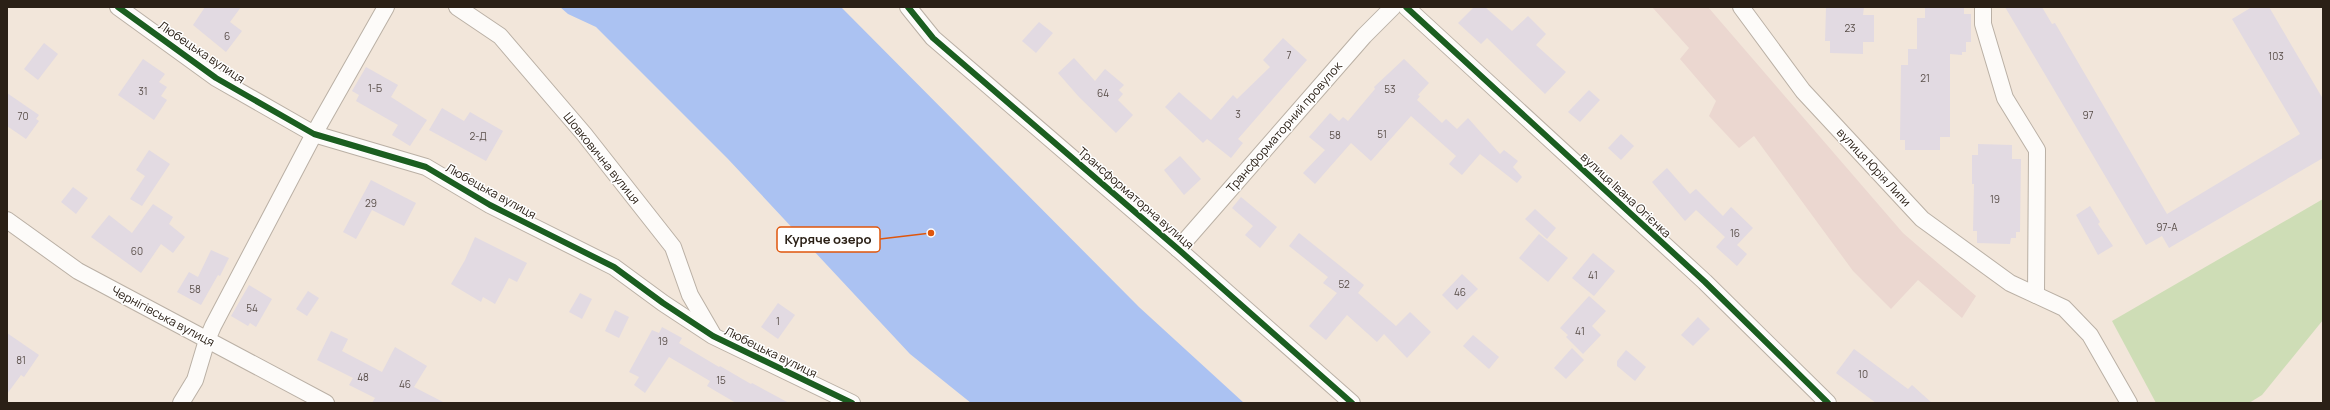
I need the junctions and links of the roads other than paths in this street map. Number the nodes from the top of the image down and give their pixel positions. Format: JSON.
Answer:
{"nodes":[{"id":1,"x":118,"y":7,"type":"edge"},
{"id":2,"x":386,"y":7,"type":"edge"},
{"id":3,"x":457,"y":7,"type":"edge"},
{"id":4,"x":908,"y":7,"type":"edge"},
{"id":5,"x":1393,"y":7,"type":"edge"},
{"id":6,"x":1406,"y":7,"type":"edge"},
{"id":7,"x":1740,"y":7,"type":"edge"},
{"id":8,"x":1983,"y":9,"type":"dead end"},
{"id":9,"x":314,"y":134,"type":"junction"},
{"id":10,"x":7,"y":220,"type":"edge"},
{"id":11,"x":1178,"y":249,"type":"junction"},
{"id":12,"x":2036,"y":295,"type":"junction"},
{"id":13,"x":713,"y":336,"type":"junction"},
{"id":14,"x":207,"y":340,"type":"junction"},
{"id":15,"x":181,"y":403,"type":"edge"},
{"id":16,"x":326,"y":403,"type":"edge"},
{"id":17,"x":852,"y":403,"type":"edge"},
{"id":18,"x":1352,"y":403,"type":"edge"},
{"id":19,"x":1828,"y":403,"type":"edge"},
{"id":20,"x":2129,"y":403,"type":"edge"}],
"edges":[{"from":1,"to":9,"type":"street","name":"Любецька вулиця"},
{"from":2,"to":9,"type":"street"},
{"from":3,"to":13,"type":"street","name":"Шовковична вулиця"},
{"from":4,"to":11,"type":"street","name":"Трансформаторна вулиця"},
{"from":5,"to":11,"type":"street","name":"Трансформаторний провулок"},
{"from":6,"to":19,"type":"street","name":"вулиця Івана Огієнка"},
{"from":7,"to":12,"type":"street","name":"вулиця Юрія Липи"},
{"from":8,"to":12,"type":"street"},
{"from":9,"to":13,"type":"street","name":"Любецька вулиця"},
{"from":9,"to":14,"type":"street"},
{"from":10,"to":14,"type":"street","name":"Чернігівська вулиця"},
{"from":11,"to":18,"type":"street","name":"Трансформаторна вулиця"},
{"from":12,"to":20,"type":"street","name":"вулиця Юрія Липи"},
{"from":13,"to":17,"type":"street","name":"Любецька вулиця"},
{"from":14,"to":15,"type":"street"},
{"from":14,"to":16,"type":"street","name":"Чернігівська вулиця"}]}
